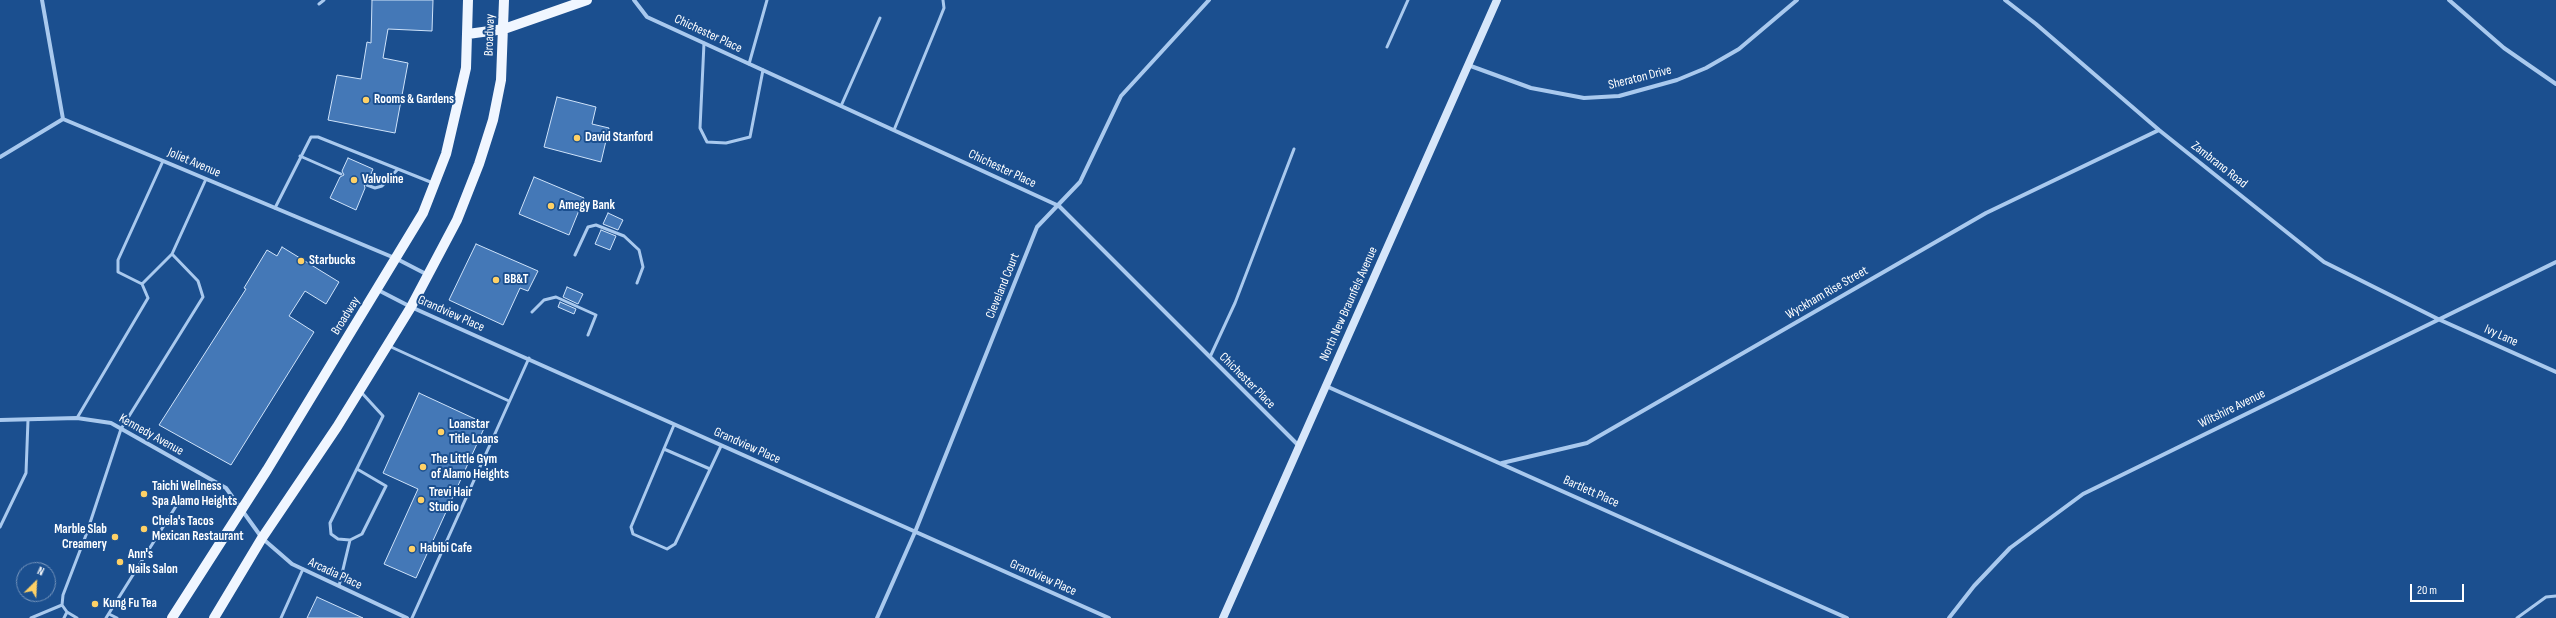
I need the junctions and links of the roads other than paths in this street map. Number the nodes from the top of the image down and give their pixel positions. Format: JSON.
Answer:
{"nodes":[{"id":1,"x":42,"y":0,"type":"edge"},
{"id":2,"x":324,"y":0,"type":"edge"},
{"id":3,"x":468,"y":0,"type":"edge"},
{"id":4,"x":504,"y":0,"type":"edge"},
{"id":5,"x":587,"y":0,"type":"edge"},
{"id":6,"x":634,"y":0,"type":"edge"},
{"id":7,"x":767,"y":0,"type":"edge"},
{"id":8,"x":943,"y":0,"type":"edge"},
{"id":9,"x":1209,"y":0,"type":"edge"},
{"id":10,"x":1408,"y":0,"type":"edge"},
{"id":11,"x":1497,"y":0,"type":"edge"},
{"id":12,"x":1797,"y":0,"type":"edge"},
{"id":13,"x":2005,"y":0,"type":"edge"},
{"id":14,"x":2449,"y":0,"type":"edge"},
{"id":15,"x":319,"y":4,"type":"dead end"},
{"id":16,"x":880,"y":18,"type":"dead end"},
{"id":17,"x":504,"y":29,"type":"junction"},
{"id":18,"x":468,"y":34,"type":"junction"},
{"id":19,"x":704,"y":43,"type":"junction"},
{"id":20,"x":1387,"y":47,"type":"dead end"},
{"id":21,"x":749,"y":64,"type":"junction"},
{"id":22,"x":1468,"y":65,"type":"junction"},
{"id":23,"x":763,"y":70,"type":"junction"},
{"id":24,"x":2556,"y":84,"type":"edge"},
{"id":25,"x":841,"y":106,"type":"junction"},
{"id":26,"x":63,"y":119,"type":"junction"},
{"id":27,"x":894,"y":130,"type":"junction"},
{"id":28,"x":2159,"y":130,"type":"junction"},
{"id":29,"x":1294,"y":149,"type":"dead end"},
{"id":30,"x":300,"y":156,"type":"junction"},
{"id":31,"x":0,"y":157,"type":"edge"},
{"id":32,"x":163,"y":161,"type":"junction"},
{"id":33,"x":398,"y":169,"type":"junction"},
{"id":34,"x":341,"y":174,"type":"dead end"},
{"id":35,"x":206,"y":179,"type":"junction"},
{"id":36,"x":434,"y":183,"type":"junction"},
{"id":37,"x":366,"y":185,"type":"dead end"},
{"id":38,"x":1059,"y":206,"type":"junction"},
{"id":39,"x":275,"y":208,"type":"junction"},
{"id":40,"x":172,"y":254,"type":"junction"},
{"id":41,"x":575,"y":255,"type":"dead end"},
{"id":42,"x":397,"y":259,"type":"junction"},
{"id":43,"x":2556,"y":262,"type":"edge"},
{"id":44,"x":428,"y":275,"type":"junction"},
{"id":45,"x":637,"y":283,"type":"dead end"},
{"id":46,"x":142,"y":284,"type":"junction"},
{"id":47,"x":378,"y":290,"type":"junction"},
{"id":48,"x":411,"y":307,"type":"junction"},
{"id":49,"x":532,"y":312,"type":"dead end"},
{"id":50,"x":2438,"y":319,"type":"junction"},
{"id":51,"x":588,"y":335,"type":"dead end"},
{"id":52,"x":388,"y":346,"type":"junction"},
{"id":53,"x":1210,"y":357,"type":"junction"},
{"id":54,"x":529,"y":358,"type":"junction"},
{"id":55,"x":2556,"y":372,"type":"edge"},
{"id":56,"x":1326,"y":386,"type":"junction"},
{"id":57,"x":360,"y":390,"type":"junction"},
{"id":58,"x":509,"y":401,"type":"junction"},
{"id":59,"x":77,"y":418,"type":"junction"},
{"id":60,"x":0,"y":420,"type":"edge"},
{"id":61,"x":28,"y":420,"type":"junction"},
{"id":62,"x":674,"y":425,"type":"junction"},
{"id":63,"x":121,"y":429,"type":"junction"},
{"id":64,"x":721,"y":446,"type":"junction"},
{"id":65,"x":1299,"y":446,"type":"junction"},
{"id":66,"x":664,"y":449,"type":"junction"},
{"id":67,"x":1502,"y":463,"type":"junction"},
{"id":68,"x":357,"y":469,"type":"junction"},
{"id":69,"x":710,"y":469,"type":"junction"},
{"id":70,"x":178,"y":502,"type":"dead end"},
{"id":71,"x":241,"y":509,"type":"junction"},
{"id":72,"x":0,"y":527,"type":"edge"},
{"id":73,"x":915,"y":532,"type":"junction"},
{"id":74,"x":262,"y":538,"type":"junction"},
{"id":75,"x":350,"y":540,"type":"junction"},
{"id":76,"x":303,"y":569,"type":"junction"},
{"id":77,"x":339,"y":586,"type":"junction"},
{"id":78,"x":2556,"y":596,"type":"edge"},
{"id":79,"x":62,"y":605,"type":"junction"},
{"id":80,"x":67,"y":612,"type":"junction"},
{"id":81,"x":109,"y":614,"type":"junction"},
{"id":82,"x":31,"y":618,"type":"edge"},
{"id":83,"x":64,"y":618,"type":"edge"},
{"id":84,"x":77,"y":618,"type":"edge"},
{"id":85,"x":106,"y":618,"type":"edge"},
{"id":86,"x":117,"y":618,"type":"edge"},
{"id":87,"x":172,"y":618,"type":"edge"},
{"id":88,"x":214,"y":618,"type":"edge"},
{"id":89,"x":281,"y":618,"type":"edge"},
{"id":90,"x":406,"y":618,"type":"edge"},
{"id":91,"x":412,"y":618,"type":"edge"},
{"id":92,"x":877,"y":618,"type":"edge"},
{"id":93,"x":1109,"y":618,"type":"edge"},
{"id":94,"x":1223,"y":618,"type":"edge"},
{"id":95,"x":1847,"y":618,"type":"edge"},
{"id":96,"x":1949,"y":618,"type":"edge"},
{"id":97,"x":2517,"y":618,"type":"edge"}],
"edges":[{"from":1,"to":26,"type":"street"},
{"from":2,"to":15,"type":"lane"},
{"from":3,"to":18,"type":"main road","name":"Broadway"},
{"from":4,"to":17,"type":"main road","name":"Broadway"},
{"from":5,"to":17,"type":"main road"},
{"from":6,"to":19,"type":"street","name":"Chichester Place"},
{"from":7,"to":21,"type":"lane"},
{"from":8,"to":27,"type":"lane"},
{"from":9,"to":38,"type":"street","name":"Cleveland Court"},
{"from":10,"to":20,"type":"lane"},
{"from":11,"to":22,"type":"street","name":"North New Braunfels Avenue"},
{"from":12,"to":22,"type":"street","name":"Sheraton Drive"},
{"from":13,"to":28,"type":"street","name":"Zambrano Road"},
{"from":14,"to":24,"type":"street"},
{"from":16,"to":25,"type":"lane"},
{"from":17,"to":18,"type":"main road"},
{"from":17,"to":44,"type":"main road","name":"Broadway"},
{"from":18,"to":36,"type":"main road","name":"Broadway"},
{"from":19,"to":21,"type":"street","name":"Chichester Place"},
{"from":19,"to":23,"type":"lane"},
{"from":21,"to":23,"type":"street","name":"Chichester Place"},
{"from":22,"to":56,"type":"street","name":"North New Braunfels Avenue"},
{"from":23,"to":25,"type":"street","name":"Chichester Place"},
{"from":25,"to":27,"type":"street","name":"Chichester Place"},
{"from":26,"to":31,"type":"street"},
{"from":26,"to":32,"type":"street","name":"Joliet Avenue"},
{"from":27,"to":38,"type":"street","name":"Chichester Place"},
{"from":28,"to":50,"type":"street","name":"Zambrano Road"},
{"from":28,"to":67,"type":"street","name":"Wyckham Rise Street"},
{"from":29,"to":53,"type":"lane"},
{"from":30,"to":33,"type":"lane"},
{"from":30,"to":34,"type":"lane"},
{"from":30,"to":39,"type":"lane"},
{"from":32,"to":35,"type":"street","name":"Joliet Avenue"},
{"from":32,"to":46,"type":"lane"},
{"from":33,"to":36,"type":"lane"},
{"from":33,"to":37,"type":"lane"},
{"from":35,"to":39,"type":"street","name":"Joliet Avenue"},
{"from":35,"to":40,"type":"lane"},
{"from":36,"to":42,"type":"main road","name":"Broadway"},
{"from":38,"to":53,"type":"street","name":"Chichester Place"},
{"from":38,"to":73,"type":"street","name":"Cleveland Court"},
{"from":39,"to":42,"type":"street","name":"Joliet Avenue"},
{"from":40,"to":46,"type":"lane"},
{"from":40,"to":63,"type":"lane"},
{"from":41,"to":45,"type":"lane"},
{"from":42,"to":44,"type":"street","name":"Joliet Avenue"},
{"from":42,"to":47,"type":"main road","name":"Broadway"},
{"from":43,"to":50,"type":"street","name":"Wiltshire Avenue"},
{"from":44,"to":48,"type":"main road","name":"Broadway"},
{"from":46,"to":59,"type":"lane"},
{"from":47,"to":48,"type":"street","name":"Grandview Place"},
{"from":47,"to":71,"type":"main road","name":"Broadway"},
{"from":48,"to":52,"type":"main road","name":"Broadway"},
{"from":48,"to":54,"type":"street","name":"Grandview Place"},
{"from":49,"to":51,"type":"lane"},
{"from":50,"to":55,"type":"street","name":"Ivy Lane"},
{"from":50,"to":96,"type":"street","name":"Wiltshire Avenue"},
{"from":52,"to":57,"type":"main road","name":"Broadway"},
{"from":52,"to":58,"type":"lane"},
{"from":53,"to":65,"type":"street","name":"Chichester Place"},
{"from":54,"to":58,"type":"lane"},
{"from":54,"to":62,"type":"street","name":"Grandview Place"},
{"from":56,"to":65,"type":"street","name":"North New Braunfels Avenue"},
{"from":56,"to":67,"type":"street","name":"Bartlett Place"},
{"from":57,"to":68,"type":"lane"},
{"from":57,"to":74,"type":"main road","name":"Broadway"},
{"from":58,"to":91,"type":"lane"},
{"from":59,"to":61,"type":"street","name":"Kennedy Avenue"},
{"from":59,"to":63,"type":"street","name":"Kennedy Avenue"},
{"from":60,"to":61,"type":"street","name":"Kennedy Avenue"},
{"from":61,"to":72,"type":"lane"},
{"from":62,"to":64,"type":"street","name":"Grandview Place"},
{"from":62,"to":66,"type":"lane"},
{"from":63,"to":71,"type":"street","name":"Kennedy Avenue"},
{"from":63,"to":79,"type":"lane"},
{"from":64,"to":69,"type":"lane"},
{"from":64,"to":73,"type":"street","name":"Grandview Place"},
{"from":65,"to":94,"type":"street","name":"North New Braunfels Avenue"},
{"from":66,"to":69,"type":"lane"},
{"from":66,"to":69,"type":"lane"},
{"from":67,"to":95,"type":"street","name":"Bartlett Place"},
{"from":68,"to":75,"type":"lane"},
{"from":68,"to":75,"type":"lane"},
{"from":70,"to":81,"type":"lane"},
{"from":71,"to":74,"type":"street","name":"Kennedy Avenue"},
{"from":71,"to":87,"type":"main road","name":"Broadway"},
{"from":73,"to":92,"type":"street","name":"Cleveland Court"},
{"from":73,"to":93,"type":"street","name":"Grandview Place"},
{"from":74,"to":76,"type":"street","name":"Arcadia Place"},
{"from":74,"to":88,"type":"main road","name":"Broadway"},
{"from":75,"to":77,"type":"lane"},
{"from":76,"to":77,"type":"street","name":"Arcadia Place"},
{"from":76,"to":89,"type":"lane"},
{"from":77,"to":90,"type":"street","name":"Arcadia Place"},
{"from":78,"to":97,"type":"lane"},
{"from":79,"to":80,"type":"lane"},
{"from":79,"to":82,"type":"lane"},
{"from":80,"to":83,"type":"lane"},
{"from":80,"to":84,"type":"lane"},
{"from":81,"to":85,"type":"lane"},
{"from":81,"to":86,"type":"lane"}]}
